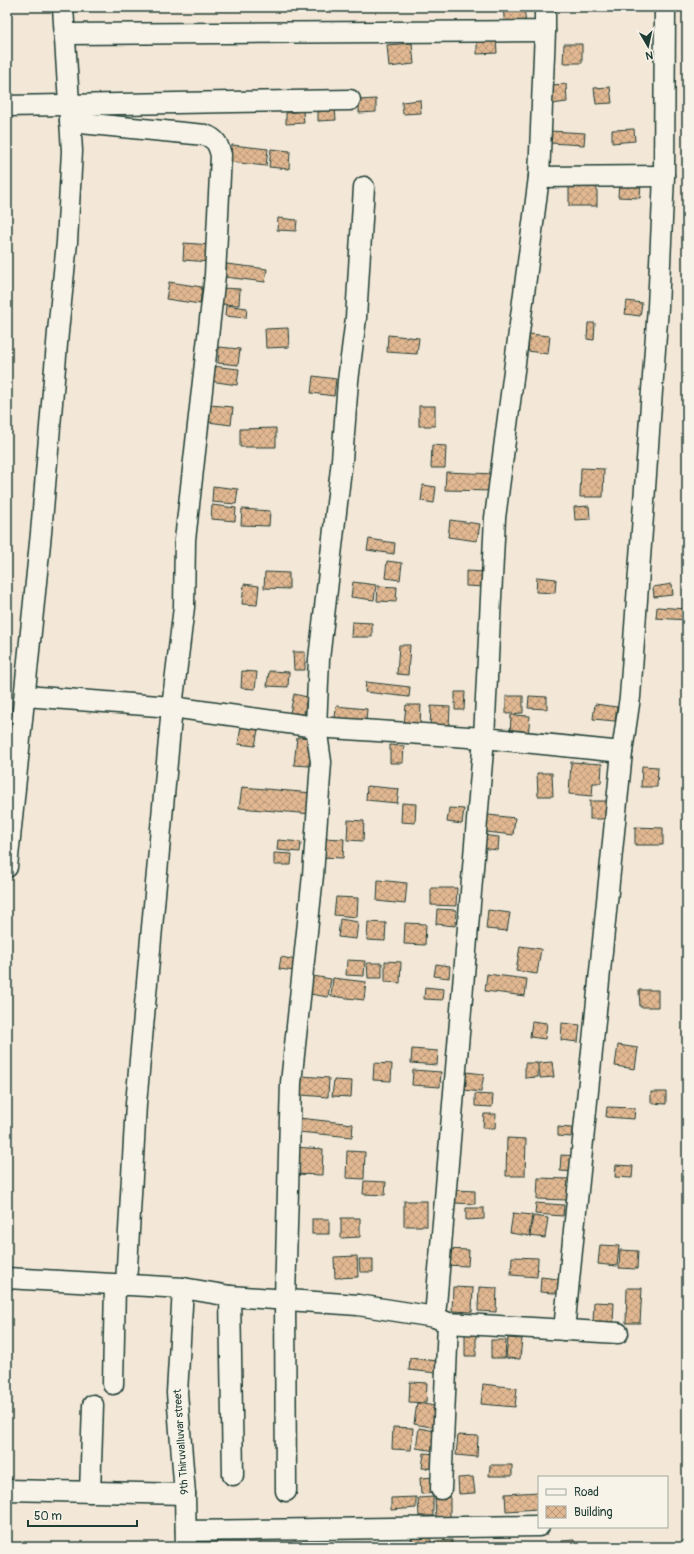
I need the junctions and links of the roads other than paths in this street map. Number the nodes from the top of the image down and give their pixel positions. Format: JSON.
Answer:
{"nodes":[{"id":1,"x":63,"y":7,"type":"edge"},
{"id":2,"x":545,"y":7,"type":"edge"},
{"id":3,"x":664,"y":7,"type":"edge"},
{"id":4,"x":545,"y":31,"type":"junction"},
{"id":5,"x":64,"y":34,"type":"junction"},
{"id":6,"x":350,"y":100,"type":"dead end"},
{"id":7,"x":7,"y":106,"type":"edge"},
{"id":8,"x":70,"y":113,"type":"junction"},
{"id":9,"x":664,"y":176,"type":"junction"},
{"id":10,"x":539,"y":177,"type":"junction"},
{"id":11,"x":364,"y":187,"type":"dead end"},
{"id":12,"x":25,"y":696,"type":"junction"},
{"id":13,"x":172,"y":707,"type":"junction"},
{"id":14,"x":316,"y":727,"type":"junction"},
{"id":15,"x":484,"y":738,"type":"junction"},
{"id":16,"x":622,"y":752,"type":"junction"},
{"id":17,"x":11,"y":796,"type":"edge"},
{"id":18,"x":7,"y":867,"type":"edge"},
{"id":19,"x":7,"y":1278,"type":"edge"},
{"id":20,"x":120,"y":1285,"type":"junction"},
{"id":21,"x":183,"y":1288,"type":"junction"},
{"id":22,"x":230,"y":1296,"type":"junction"},
{"id":23,"x":285,"y":1298,"type":"junction"},
{"id":24,"x":441,"y":1320,"type":"junction"},
{"id":25,"x":564,"y":1330,"type":"junction"},
{"id":26,"x":618,"y":1332,"type":"dead end"},
{"id":27,"x":113,"y":1384,"type":"dead end"},
{"id":28,"x":93,"y":1405,"type":"dead end"},
{"id":29,"x":233,"y":1475,"type":"dead end"},
{"id":30,"x":441,"y":1489,"type":"dead end"},
{"id":31,"x":7,"y":1490,"type":"edge"},
{"id":32,"x":286,"y":1491,"type":"dead end"},
{"id":33,"x":90,"y":1492,"type":"junction"},
{"id":34,"x":185,"y":1494,"type":"junction"},
{"id":35,"x":538,"y":1526,"type":"edge"},
{"id":36,"x":186,"y":1539,"type":"edge"}],
"edges":[{"from":1,"to":5,"type":"street"},
{"from":2,"to":4,"type":"street"},
{"from":3,"to":9,"type":"street"},
{"from":4,"to":5,"type":"street"},
{"from":4,"to":10,"type":"street"},
{"from":5,"to":8,"type":"street"},
{"from":6,"to":8,"type":"street"},
{"from":7,"to":8,"type":"street"},
{"from":8,"to":12,"type":"street"},
{"from":8,"to":13,"type":"street"},
{"from":9,"to":10,"type":"street"},
{"from":9,"to":16,"type":"street"},
{"from":10,"to":15,"type":"street"},
{"from":11,"to":14,"type":"street"},
{"from":12,"to":13,"type":"street"},
{"from":12,"to":17,"type":"street"},
{"from":13,"to":14,"type":"street"},
{"from":13,"to":20,"type":"street"},
{"from":14,"to":15,"type":"street"},
{"from":14,"to":23,"type":"street"},
{"from":15,"to":16,"type":"street"},
{"from":15,"to":24,"type":"street"},
{"from":16,"to":25,"type":"street"},
{"from":17,"to":18,"type":"street"},
{"from":19,"to":20,"type":"street"},
{"from":20,"to":21,"type":"street"},
{"from":20,"to":27,"type":"street"},
{"from":21,"to":22,"type":"street"},
{"from":21,"to":34,"type":"street","name":"9th Thiruvalluvar street"},
{"from":22,"to":23,"type":"street"},
{"from":22,"to":29,"type":"street"},
{"from":23,"to":24,"type":"street"},
{"from":23,"to":32,"type":"street"},
{"from":24,"to":25,"type":"street"},
{"from":24,"to":30,"type":"street"},
{"from":25,"to":26,"type":"street"},
{"from":28,"to":33,"type":"street"},
{"from":31,"to":33,"type":"street"},
{"from":33,"to":34,"type":"street"},
{"from":34,"to":36,"type":"street","name":"9th Thiruvalluvar street"},
{"from":35,"to":36,"type":"street"}]}
